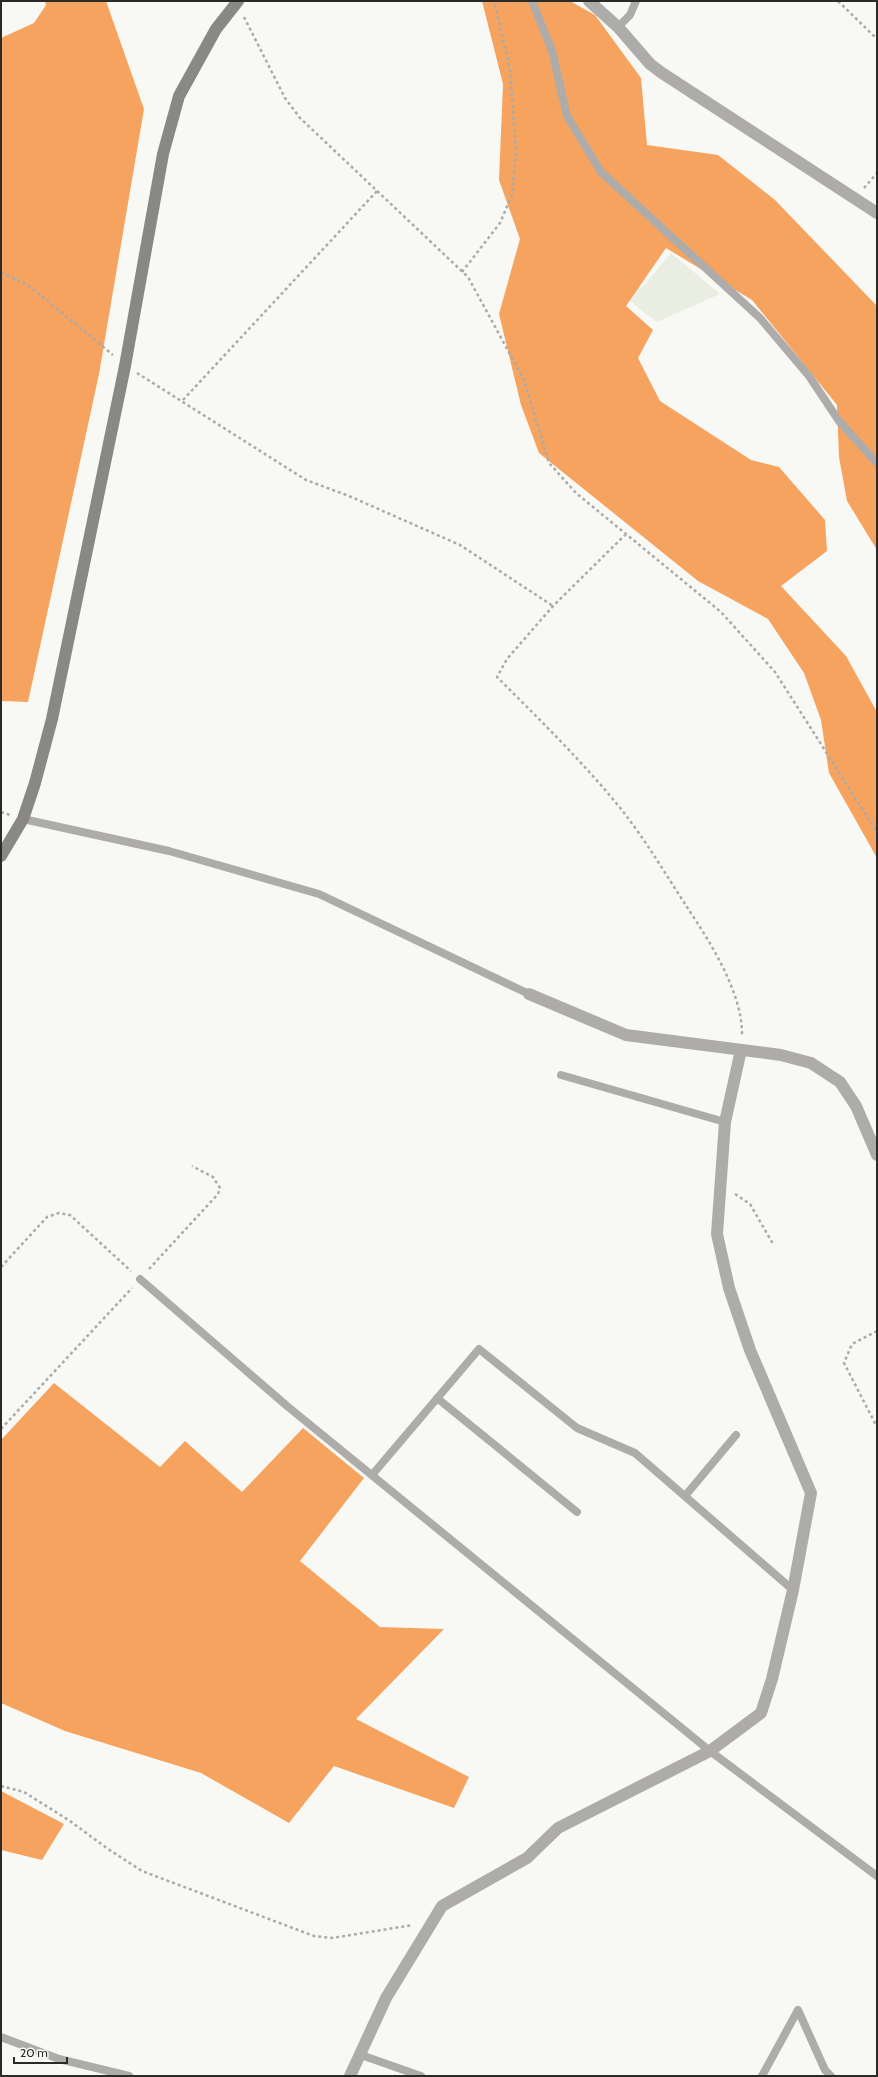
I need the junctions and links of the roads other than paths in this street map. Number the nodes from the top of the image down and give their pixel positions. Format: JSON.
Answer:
{"nodes":[{"id":1,"x":532,"y":1,"type":"edge"},
{"id":2,"x":589,"y":1,"type":"edge"},
{"id":3,"x":636,"y":1,"type":"edge"},
{"id":4,"x":237,"y":2,"type":"edge"},
{"id":5,"x":618,"y":27,"type":"junction"},
{"id":6,"x":877,"y":213,"type":"edge"},
{"id":7,"x":877,"y":463,"type":"edge"},
{"id":8,"x":23,"y":819,"type":"junction"},
{"id":9,"x":1,"y":856,"type":"edge"},
{"id":10,"x":529,"y":994,"type":"joint"},
{"id":11,"x":741,"y":1050,"type":"junction"},
{"id":12,"x":561,"y":1074,"type":"dead end"},
{"id":13,"x":725,"y":1122,"type":"junction"},
{"id":14,"x":877,"y":1155,"type":"edge"},
{"id":15,"x":140,"y":1279,"type":"road end"},
{"id":16,"x":437,"y":1398,"type":"junction"},
{"id":17,"x":736,"y":1435,"type":"dead end"},
{"id":18,"x":372,"y":1475,"type":"junction"},
{"id":19,"x":685,"y":1496,"type":"junction"},
{"id":20,"x":577,"y":1512,"type":"dead end"},
{"id":21,"x":793,"y":1590,"type":"junction"},
{"id":22,"x":710,"y":1751,"type":"junction"},
{"id":23,"x":877,"y":1876,"type":"edge"},
{"id":24,"x":1,"y":2037,"type":"edge"},
{"id":25,"x":361,"y":2055,"type":"junction"},
{"id":26,"x":129,"y":2076,"type":"edge"},
{"id":27,"x":350,"y":2076,"type":"edge"},
{"id":28,"x":421,"y":2076,"type":"edge"},
{"id":29,"x":762,"y":2076,"type":"edge"},
{"id":30,"x":831,"y":2076,"type":"edge"}],
"edges":[{"from":1,"to":7,"type":"lane"},
{"from":2,"to":5,"type":"street"},
{"from":3,"to":5,"type":"lane"},
{"from":4,"to":8,"type":"street"},
{"from":5,"to":6,"type":"street"},
{"from":8,"to":9,"type":"street"},
{"from":8,"to":10,"type":"lane"},
{"from":10,"to":11,"type":"street"},
{"from":11,"to":13,"type":"street"},
{"from":11,"to":14,"type":"street"},
{"from":12,"to":13,"type":"lane"},
{"from":13,"to":21,"type":"street"},
{"from":15,"to":18,"type":"lane"},
{"from":16,"to":18,"type":"lane"},
{"from":16,"to":19,"type":"lane"},
{"from":16,"to":20,"type":"lane"},
{"from":17,"to":19,"type":"lane"},
{"from":18,"to":22,"type":"lane"},
{"from":19,"to":21,"type":"lane"},
{"from":21,"to":22,"type":"street"},
{"from":22,"to":23,"type":"lane"},
{"from":22,"to":25,"type":"street"},
{"from":24,"to":26,"type":"lane"},
{"from":25,"to":27,"type":"street"},
{"from":25,"to":28,"type":"lane"},
{"from":29,"to":30,"type":"lane"}]}
